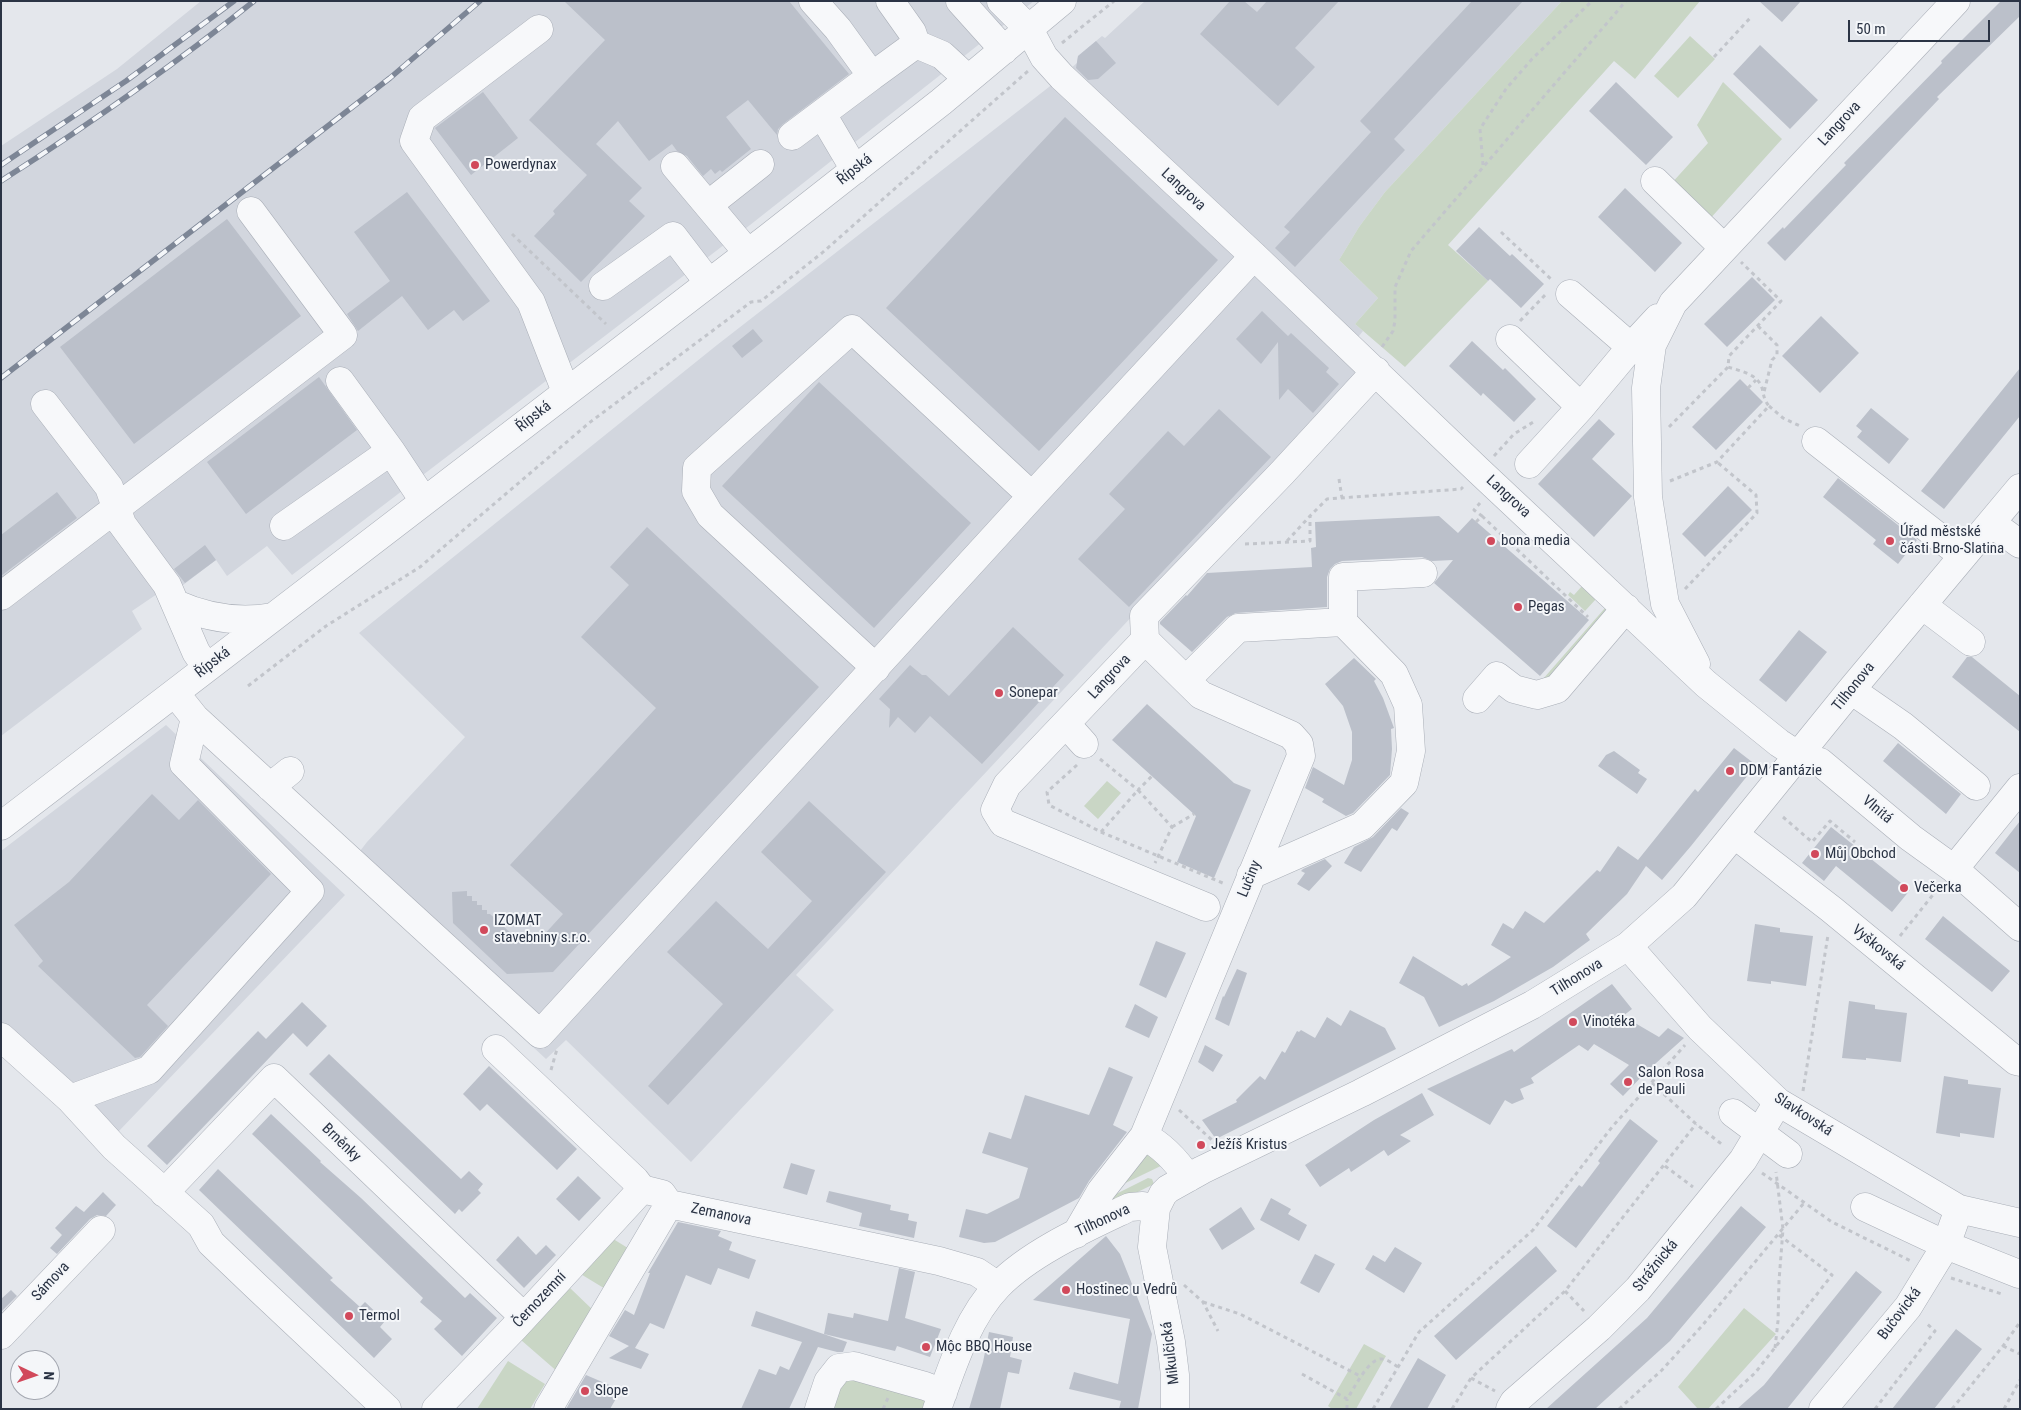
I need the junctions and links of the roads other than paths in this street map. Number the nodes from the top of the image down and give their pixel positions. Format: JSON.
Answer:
{"nodes":[{"id":1,"x":813,"y":1,"type":"edge"},
{"id":2,"x":890,"y":1,"type":"edge"},
{"id":3,"x":960,"y":1,"type":"edge"},
{"id":4,"x":1001,"y":1,"type":"edge"},
{"id":5,"x":1062,"y":1,"type":"edge"},
{"id":6,"x":1956,"y":1,"type":"edge"},
{"id":7,"x":539,"y":29,"type":"dead end"},
{"id":8,"x":1029,"y":29,"type":"junction"},
{"id":9,"x":916,"y":44,"type":"junction"},
{"id":10,"x":1004,"y":50,"type":"junction"},
{"id":11,"x":872,"y":76,"type":"junction"},
{"id":12,"x":968,"y":79,"type":"junction"},
{"id":13,"x":822,"y":114,"type":"junction"},
{"id":14,"x":792,"y":136,"type":"dead end"},
{"id":15,"x":760,"y":164,"type":"dead end"},
{"id":16,"x":675,"y":166,"type":"dead end"},
{"id":17,"x":855,"y":170,"type":"junction"},
{"id":18,"x":1655,"y":181,"type":"dead end"},
{"id":19,"x":708,"y":205,"type":"junction"},
{"id":20,"x":252,"y":211,"type":"dead end"},
{"id":21,"x":748,"y":253,"type":"junction"},
{"id":22,"x":1732,"y":254,"type":"junction"},
{"id":23,"x":1254,"y":256,"type":"junction"},
{"id":24,"x":709,"y":283,"type":"junction"},
{"id":25,"x":603,"y":286,"type":"dead end"},
{"id":26,"x":1570,"y":294,"type":"dead end"},
{"id":27,"x":1673,"y":303,"type":"junction"},
{"id":28,"x":1510,"y":339,"type":"dead end"},
{"id":29,"x":1630,"y":347,"type":"junction"},
{"id":30,"x":1377,"y":362,"type":"junction"},
{"id":31,"x":1608,"y":375,"type":"junction"},
{"id":32,"x":340,"y":381,"type":"dead end"},
{"id":33,"x":1646,"y":388,"type":"junction"},
{"id":34,"x":566,"y":392,"type":"junction"},
{"id":35,"x":44,"y":404,"type":"dead end"},
{"id":36,"x":1581,"y":407,"type":"junction"},
{"id":37,"x":1816,"y":440,"type":"road end"},
{"id":38,"x":391,"y":451,"type":"junction"},
{"id":39,"x":1530,"y":464,"type":"dead end"},
{"id":40,"x":2020,"y":488,"type":"edge"},
{"id":41,"x":1032,"y":496,"type":"junction"},
{"id":42,"x":424,"y":501,"type":"junction"},
{"id":43,"x":116,"y":508,"type":"junction"},
{"id":44,"x":1991,"y":523,"type":"junction"},
{"id":45,"x":284,"y":526,"type":"dead end"},
{"id":46,"x":2020,"y":544,"type":"edge"},
{"id":47,"x":1963,"y":556,"type":"junction"},
{"id":48,"x":1423,"y":573,"type":"dead end"},
{"id":49,"x":1,"y":596,"type":"edge"},
{"id":50,"x":176,"y":604,"type":"junction"},
{"id":51,"x":1922,"y":605,"type":"junction"},
{"id":52,"x":1626,"y":608,"type":"junction"},
{"id":53,"x":273,"y":618,"type":"junction"},
{"id":54,"x":1343,"y":622,"type":"junction"},
{"id":55,"x":1144,"y":640,"type":"junction"},
{"id":56,"x":1971,"y":642,"type":"dead end"},
{"id":57,"x":206,"y":668,"type":"junction"},
{"id":58,"x":876,"y":668,"type":"junction"},
{"id":59,"x":1186,"y":680,"type":"junction"},
{"id":60,"x":1706,"y":684,"type":"junction"},
{"id":61,"x":1851,"y":690,"type":"junction"},
{"id":62,"x":175,"y":693,"type":"junction"},
{"id":63,"x":1477,"y":698,"type":"dead end"},
{"id":64,"x":195,"y":718,"type":"junction"},
{"id":65,"x":1066,"y":724,"type":"junction"},
{"id":66,"x":1089,"y":754,"type":"road end"},
{"id":67,"x":1799,"y":756,"type":"junction"},
{"id":68,"x":1976,"y":786,"type":"dead end"},
{"id":69,"x":2020,"y":788,"type":"edge"},
{"id":70,"x":1,"y":826,"type":"edge"},
{"id":71,"x":1735,"y":835,"type":"junction"},
{"id":72,"x":1954,"y":869,"type":"junction"},
{"id":73,"x":1248,"y":884,"type":"junction"},
{"id":74,"x":1206,"y":907,"type":"dead end"},
{"id":75,"x":2020,"y":927,"type":"edge"},
{"id":76,"x":1628,"y":946,"type":"junction"},
{"id":77,"x":1,"y":1037,"type":"edge"},
{"id":78,"x":496,"y":1049,"type":"dead end"},
{"id":79,"x":2020,"y":1062,"type":"edge"},
{"id":80,"x":70,"y":1099,"type":"junction"},
{"id":81,"x":1790,"y":1100,"type":"junction"},
{"id":82,"x":1733,"y":1113,"type":"dead end"},
{"id":83,"x":1144,"y":1136,"type":"junction"},
{"id":84,"x":1774,"y":1144,"type":"junction"},
{"id":85,"x":1188,"y":1178,"type":"junction"},
{"id":86,"x":642,"y":1189,"type":"junction"},
{"id":87,"x":164,"y":1193,"type":"junction"},
{"id":88,"x":669,"y":1204,"type":"junction"},
{"id":89,"x":1865,"y":1207,"type":"dead end"},
{"id":90,"x":1156,"y":1208,"type":"junction"},
{"id":91,"x":1958,"y":1208,"type":"junction"},
{"id":92,"x":2020,"y":1223,"type":"edge"},
{"id":93,"x":101,"y":1230,"type":"dead end"},
{"id":94,"x":1076,"y":1234,"type":"junction"},
{"id":95,"x":1946,"y":1245,"type":"junction"},
{"id":96,"x":2015,"y":1285,"type":"edge"},
{"id":97,"x":998,"y":1286,"type":"junction"},
{"id":98,"x":524,"y":1317,"type":"junction"},
{"id":99,"x":1,"y":1335,"type":"edge"},
{"id":100,"x":940,"y":1401,"type":"edge"},
{"id":101,"x":387,"y":1409,"type":"edge"},
{"id":102,"x":436,"y":1409,"type":"edge"},
{"id":103,"x":548,"y":1409,"type":"edge"},
{"id":104,"x":819,"y":1409,"type":"edge"},
{"id":105,"x":1174,"y":1409,"type":"edge"},
{"id":106,"x":1510,"y":1409,"type":"edge"},
{"id":107,"x":1823,"y":1409,"type":"edge"}],
"edges":[{"from":1,"to":11,"type":"street"},
{"from":2,"to":9,"type":"street"},
{"from":3,"to":10,"type":"street"},
{"from":4,"to":8,"type":"street","name":"Langrova"},
{"from":5,"to":8,"type":"street","name":"Řípská"},
{"from":6,"to":22,"type":"street","name":"Langrova"},
{"from":7,"to":34,"type":"street"},
{"from":8,"to":10,"type":"street","name":"Řípská"},
{"from":8,"to":23,"type":"street","name":"Langrova"},
{"from":9,"to":11,"type":"street"},
{"from":9,"to":12,"type":"street"},
{"from":10,"to":12,"type":"street","name":"Řípská"},
{"from":11,"to":13,"type":"street"},
{"from":12,"to":17,"type":"street","name":"Řípská"},
{"from":13,"to":14,"type":"street"},
{"from":13,"to":17,"type":"street"},
{"from":15,"to":19,"type":"street"},
{"from":16,"to":19,"type":"street"},
{"from":17,"to":21,"type":"street","name":"Řípská"},
{"from":18,"to":22,"type":"street"},
{"from":19,"to":21,"type":"street"},
{"from":20,"to":43,"type":"street"},
{"from":21,"to":24,"type":"street","name":"Řípská"},
{"from":22,"to":27,"type":"street","name":"Langrova"},
{"from":23,"to":30,"type":"street","name":"Langrova"},
{"from":23,"to":41,"type":"street"},
{"from":24,"to":25,"type":"street"},
{"from":24,"to":34,"type":"street","name":"Řípská"},
{"from":26,"to":29,"type":"street"},
{"from":27,"to":29,"type":"street","name":"Langrova"},
{"from":27,"to":33,"type":"street","name":"Langrova"},
{"from":28,"to":36,"type":"street"},
{"from":29,"to":31,"type":"street","name":"Langrova"},
{"from":30,"to":52,"type":"street","name":"Langrova"},
{"from":30,"to":55,"type":"street"},
{"from":31,"to":33,"type":"street"},
{"from":31,"to":36,"type":"street","name":"Langrova"},
{"from":32,"to":38,"type":"street"},
{"from":33,"to":60,"type":"street","name":"Langrova"},
{"from":34,"to":42,"type":"street","name":"Řípská"},
{"from":35,"to":43,"type":"street"},
{"from":36,"to":39,"type":"street","name":"Langrova"},
{"from":37,"to":47,"type":"street"},
{"from":38,"to":42,"type":"street"},
{"from":38,"to":45,"type":"street"},
{"from":40,"to":44,"type":"street","name":"Tilhonova"},
{"from":41,"to":58,"type":"street"},
{"from":41,"to":58,"type":"street"},
{"from":42,"to":53,"type":"street","name":"Řípská"},
{"from":43,"to":49,"type":"street"},
{"from":43,"to":50,"type":"street"},
{"from":44,"to":46,"type":"street"},
{"from":44,"to":47,"type":"street","name":"Tilhonova"},
{"from":47,"to":51,"type":"street","name":"Tilhonova"},
{"from":48,"to":54,"type":"street"},
{"from":50,"to":53,"type":"street"},
{"from":50,"to":57,"type":"street"},
{"from":51,"to":56,"type":"street"},
{"from":51,"to":61,"type":"street","name":"Tilhonova"},
{"from":52,"to":60,"type":"street","name":"Langrova"},
{"from":52,"to":63,"type":"street"},
{"from":53,"to":57,"type":"street","name":"Řípská"},
{"from":54,"to":59,"type":"street"},
{"from":54,"to":73,"type":"street"},
{"from":55,"to":59,"type":"street","name":"Lučiny"},
{"from":55,"to":65,"type":"street","name":"Langrova"},
{"from":57,"to":62,"type":"street","name":"Řípská"},
{"from":58,"to":64,"type":"street"},
{"from":59,"to":73,"type":"street","name":"Lučiny"},
{"from":60,"to":67,"type":"street","name":"Langrova"},
{"from":61,"to":67,"type":"street","name":"Tilhonova"},
{"from":61,"to":68,"type":"street"},
{"from":62,"to":64,"type":"street"},
{"from":62,"to":70,"type":"street","name":"Řípská"},
{"from":64,"to":80,"type":"street"},
{"from":65,"to":66,"type":"street"},
{"from":65,"to":74,"type":"street","name":"Langrova"},
{"from":67,"to":71,"type":"street","name":"Tilhonova"},
{"from":67,"to":72,"type":"street","name":"Vlnitá"},
{"from":69,"to":72,"type":"street"},
{"from":71,"to":76,"type":"street","name":"Tilhonova"},
{"from":71,"to":79,"type":"street","name":"Vyškovská"},
{"from":72,"to":75,"type":"street","name":"Vlnitá"},
{"from":73,"to":83,"type":"street","name":"Lučiny"},
{"from":76,"to":81,"type":"street","name":"Slavkovská"},
{"from":76,"to":85,"type":"street","name":"Tilhonova"},
{"from":77,"to":80,"type":"street"},
{"from":78,"to":86,"type":"street","name":"Zemanova"},
{"from":80,"to":87,"type":"street"},
{"from":81,"to":84,"type":"street","name":"Strážnická"},
{"from":81,"to":91,"type":"street","name":"Slavkovská"},
{"from":82,"to":84,"type":"street"},
{"from":83,"to":85,"type":"street"},
{"from":83,"to":94,"type":"street","name":"Lučiny"},
{"from":84,"to":106,"type":"street","name":"Strážnická"},
{"from":85,"to":90,"type":"street","name":"Tilhonova"},
{"from":86,"to":88,"type":"street","name":"Zemanova"},
{"from":86,"to":98,"type":"street","name":"Černozemní"},
{"from":87,"to":98,"type":"street","name":"Brněnky"},
{"from":87,"to":101,"type":"street"},
{"from":88,"to":97,"type":"street","name":"Zemanova"},
{"from":88,"to":103,"type":"street"},
{"from":89,"to":95,"type":"street"},
{"from":90,"to":94,"type":"street","name":"Tilhonova"},
{"from":90,"to":105,"type":"street","name":"Mikulčická"},
{"from":91,"to":92,"type":"street","name":"Slavkovská"},
{"from":91,"to":95,"type":"street","name":"Bučovická"},
{"from":93,"to":99,"type":"street","name":"Sámova"},
{"from":94,"to":97,"type":"street","name":"Tilhonova"},
{"from":95,"to":96,"type":"street"},
{"from":95,"to":107,"type":"street","name":"Bučovická"},
{"from":97,"to":100,"type":"street","name":"Tilhonova"},
{"from":98,"to":102,"type":"street","name":"Černozemní"},
{"from":100,"to":104,"type":"street"}]}
